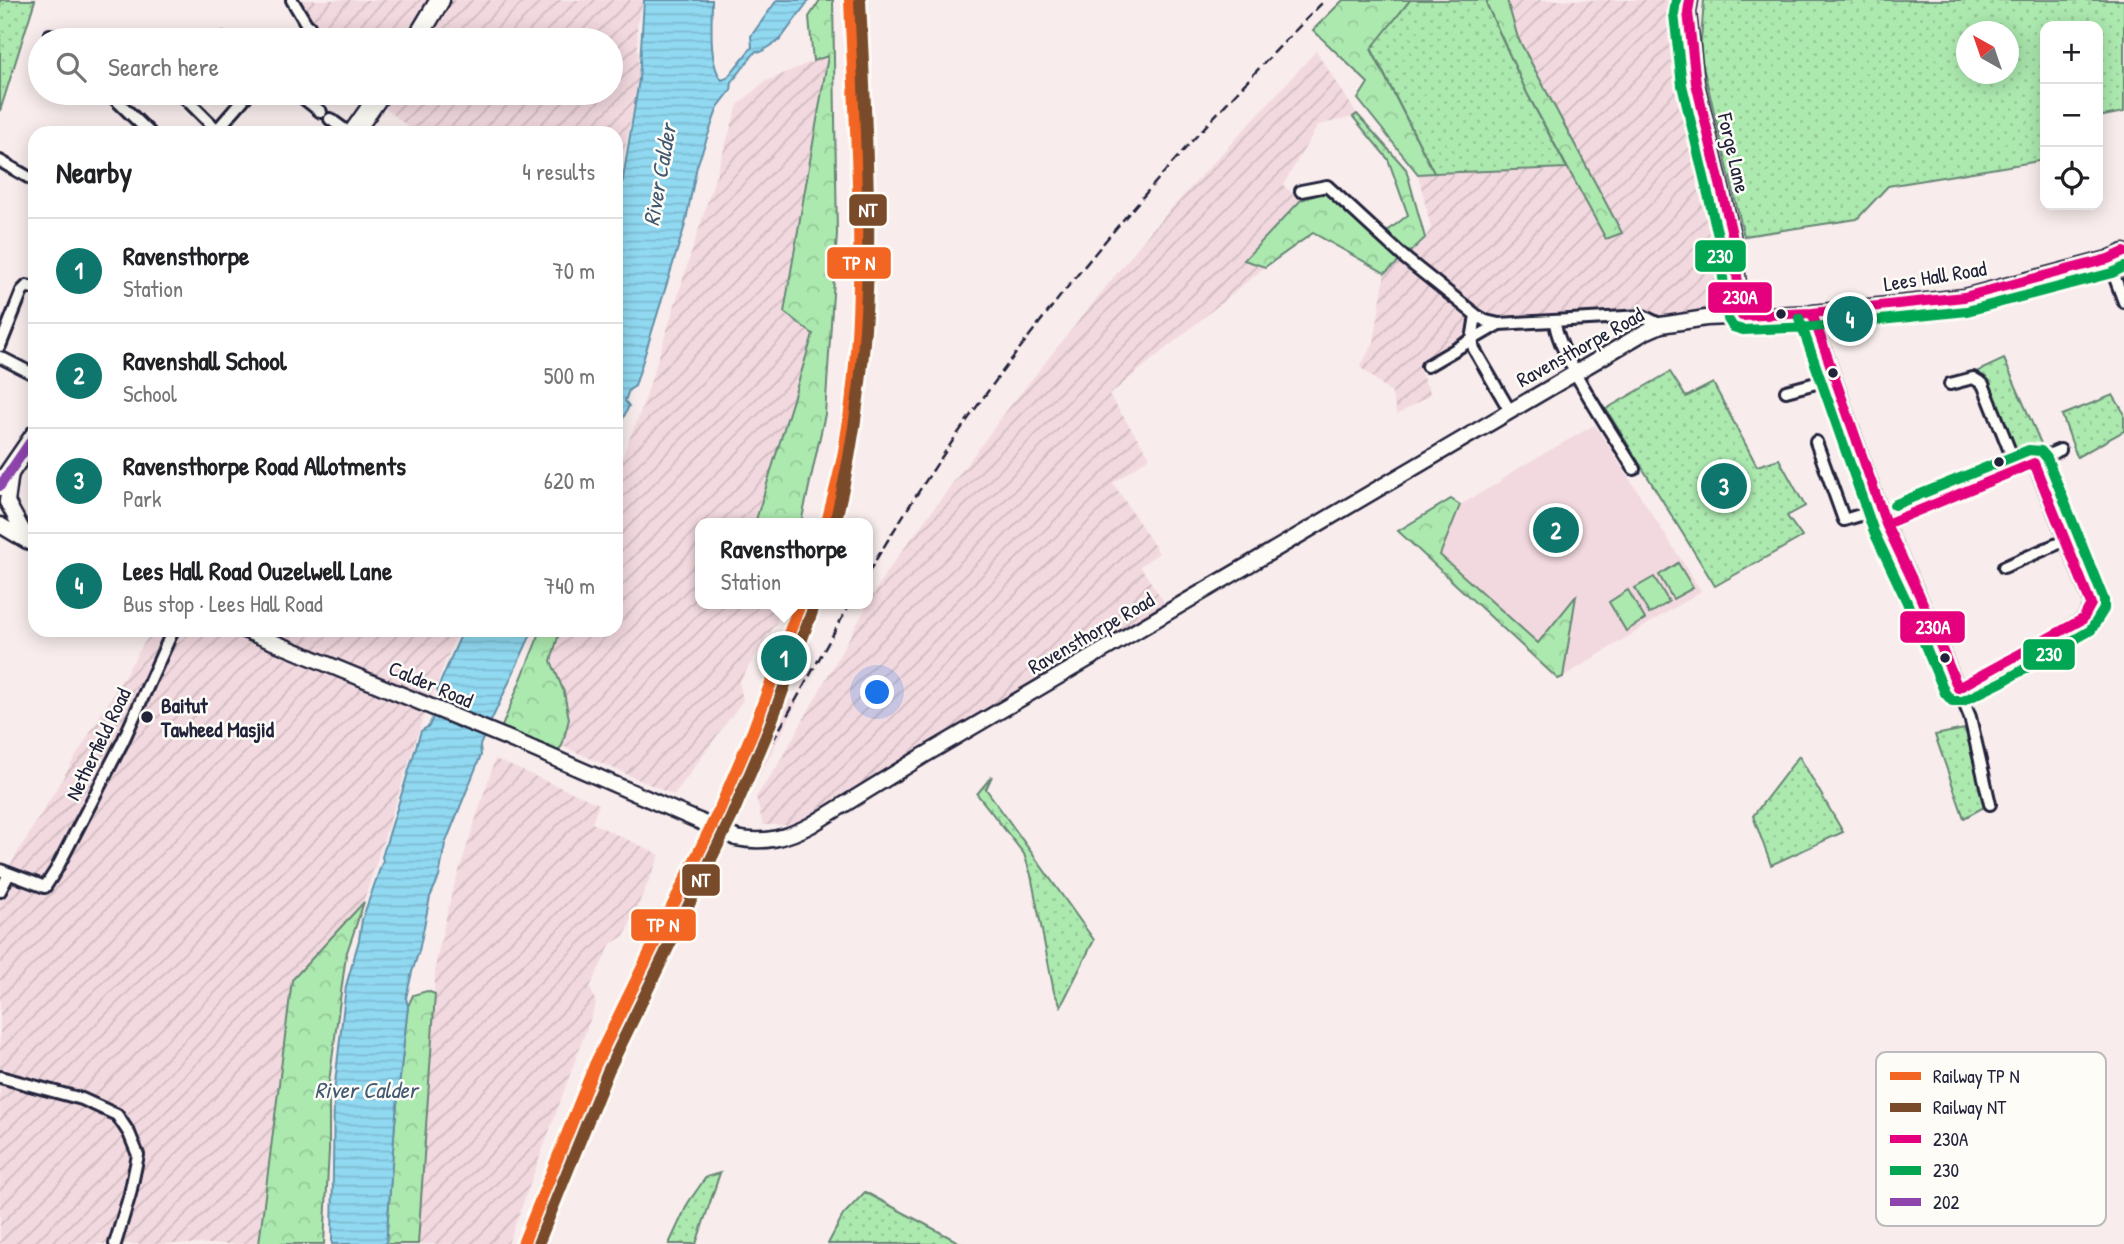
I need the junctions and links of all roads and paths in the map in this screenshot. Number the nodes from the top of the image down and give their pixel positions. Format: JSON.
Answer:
{"nodes":[{"id":1,"x":292,"y":0,"type":"edge"},
{"id":2,"x":440,"y":0,"type":"edge"},
{"id":3,"x":1690,"y":0,"type":"edge"},
{"id":4,"x":309,"y":26,"type":"edge"},
{"id":5,"x":422,"y":28,"type":"edge"},
{"id":6,"x":121,"y":105,"type":"edge"},
{"id":7,"x":192,"y":105,"type":"edge"},
{"id":8,"x":239,"y":105,"type":"edge"},
{"id":9,"x":312,"y":105,"type":"edge"},
{"id":10,"x":369,"y":105,"type":"edge"},
{"id":11,"x":143,"y":126,"type":"edge"},
{"id":12,"x":212,"y":126,"type":"edge"},
{"id":13,"x":223,"y":126,"type":"edge"},
{"id":14,"x":340,"y":126,"type":"edge"},
{"id":15,"x":355,"y":126,"type":"edge"},
{"id":16,"x":0,"y":161,"type":"edge"},
{"id":17,"x":28,"y":177,"type":"edge"},
{"id":18,"x":1301,"y":191,"type":"dead end"},
{"id":19,"x":2124,"y":251,"type":"edge"},
{"id":20,"x":2108,"y":259,"type":"junction"},
{"id":21,"x":28,"y":286,"type":"edge"},
{"id":22,"x":2123,"y":296,"type":"edge"},
{"id":23,"x":1812,"y":313,"type":"junction"},
{"id":24,"x":1475,"y":315,"type":"junction"},
{"id":25,"x":1742,"y":316,"type":"junction"},
{"id":26,"x":1555,"y":321,"type":"junction"},
{"id":27,"x":1499,"y":324,"type":"junction"},
{"id":28,"x":1661,"y":325,"type":"junction"},
{"id":29,"x":1472,"y":340,"type":"junction"},
{"id":30,"x":0,"y":346,"type":"edge"},
{"id":31,"x":0,"y":357,"type":"edge"},
{"id":32,"x":1427,"y":366,"type":"dead end"},
{"id":33,"x":28,"y":371,"type":"edge"},
{"id":34,"x":1575,"y":371,"type":"junction"},
{"id":35,"x":1835,"y":378,"type":"junction"},
{"id":36,"x":1950,"y":384,"type":"dead end"},
{"id":37,"x":1786,"y":391,"type":"dead end"},
{"id":38,"x":1510,"y":411,"type":"junction"},
{"id":39,"x":1816,"y":442,"type":"dead end"},
{"id":40,"x":28,"y":444,"type":"edge"},
{"id":41,"x":2060,"y":450,"type":"dead end"},
{"id":42,"x":2034,"y":463,"type":"junction"},
{"id":43,"x":2017,"y":469,"type":"junction"},
{"id":44,"x":1634,"y":470,"type":"dead end"},
{"id":45,"x":5,"y":475,"type":"edge"},
{"id":46,"x":0,"y":494,"type":"edge"},
{"id":47,"x":1881,"y":509,"type":"junction"},
{"id":48,"x":1886,"y":524,"type":"junction"},
{"id":49,"x":0,"y":525,"type":"edge"},
{"id":50,"x":28,"y":537,"type":"edge"},
{"id":51,"x":28,"y":541,"type":"edge"},
{"id":52,"x":2064,"y":541,"type":"junction"},
{"id":53,"x":2004,"y":567,"type":"dead end"},
{"id":54,"x":170,"y":637,"type":"edge"},
{"id":55,"x":261,"y":637,"type":"edge"},
{"id":56,"x":1958,"y":688,"type":"junction"},
{"id":57,"x":524,"y":745,"type":"joint"},
{"id":58,"x":1990,"y":804,"type":"dead end"},
{"id":59,"x":4,"y":872,"type":"edge"},
{"id":60,"x":0,"y":891,"type":"edge"},
{"id":61,"x":0,"y":1077,"type":"edge"},
{"id":62,"x":115,"y":1244,"type":"edge"}],
"edges":[{"from":1,"to":4,"type":"street"},
{"from":2,"to":5,"type":"highway"},
{"from":3,"to":25,"type":"street","name":"Forge Lane"},
{"from":6,"to":11,"type":"street"},
{"from":7,"to":12,"type":"street"},
{"from":8,"to":13,"type":"street"},
{"from":9,"to":14,"type":"street"},
{"from":10,"to":15,"type":"highway"},
{"from":16,"to":17,"type":"street"},
{"from":18,"to":24,"type":"street","name":"Lees Hall Road"},
{"from":19,"to":20,"type":"street","name":"Lees Hall Road"},
{"from":20,"to":22,"type":"street"},
{"from":20,"to":23,"type":"street","name":"Lees Hall Road"},
{"from":21,"to":30,"type":"street"},
{"from":23,"to":25,"type":"street","name":"Lees Hall Road"},
{"from":23,"to":35,"type":"street"},
{"from":24,"to":27,"type":"street","name":"Lees Hall Road"},
{"from":24,"to":29,"type":"street"},
{"from":25,"to":28,"type":"street","name":"Lees Hall Road"},
{"from":26,"to":27,"type":"street","name":"Lees Hall Road"},
{"from":26,"to":28,"type":"street","name":"Lees Hall Road"},
{"from":26,"to":34,"type":"street"},
{"from":27,"to":29,"type":"street","name":"Lees Hall Road"},
{"from":28,"to":34,"type":"street","name":"Ravensthorpe Road"},
{"from":29,"to":32,"type":"street","name":"Lees Hall Road"},
{"from":29,"to":38,"type":"street"},
{"from":31,"to":33,"type":"street"},
{"from":34,"to":38,"type":"street","name":"Ravensthorpe Road"},
{"from":34,"to":44,"type":"street"},
{"from":35,"to":37,"type":"street"},
{"from":35,"to":47,"type":"street"},
{"from":36,"to":43,"type":"street"},
{"from":38,"to":57,"type":"street","name":"Ravensthorpe Road","bridge":true},
{"from":39,"to":47,"type":"street"},
{"from":40,"to":45,"type":"highway"},
{"from":41,"to":42,"type":"street"},
{"from":42,"to":43,"type":"street"},
{"from":42,"to":52,"type":"street"},
{"from":43,"to":48,"type":"street"},
{"from":45,"to":46,"type":"highway"},
{"from":45,"to":50,"type":"street"},
{"from":47,"to":48,"type":"street"},
{"from":48,"to":56,"type":"street"},
{"from":49,"to":51,"type":"street"},
{"from":52,"to":53,"type":"street"},
{"from":52,"to":56,"type":"street"},
{"from":54,"to":59,"type":"street","name":"Netherfield Road"},
{"from":55,"to":57,"type":"street","name":"Calder Road"},
{"from":56,"to":58,"type":"street"},
{"from":59,"to":60,"type":"street"},
{"from":61,"to":62,"type":"street"}]}
